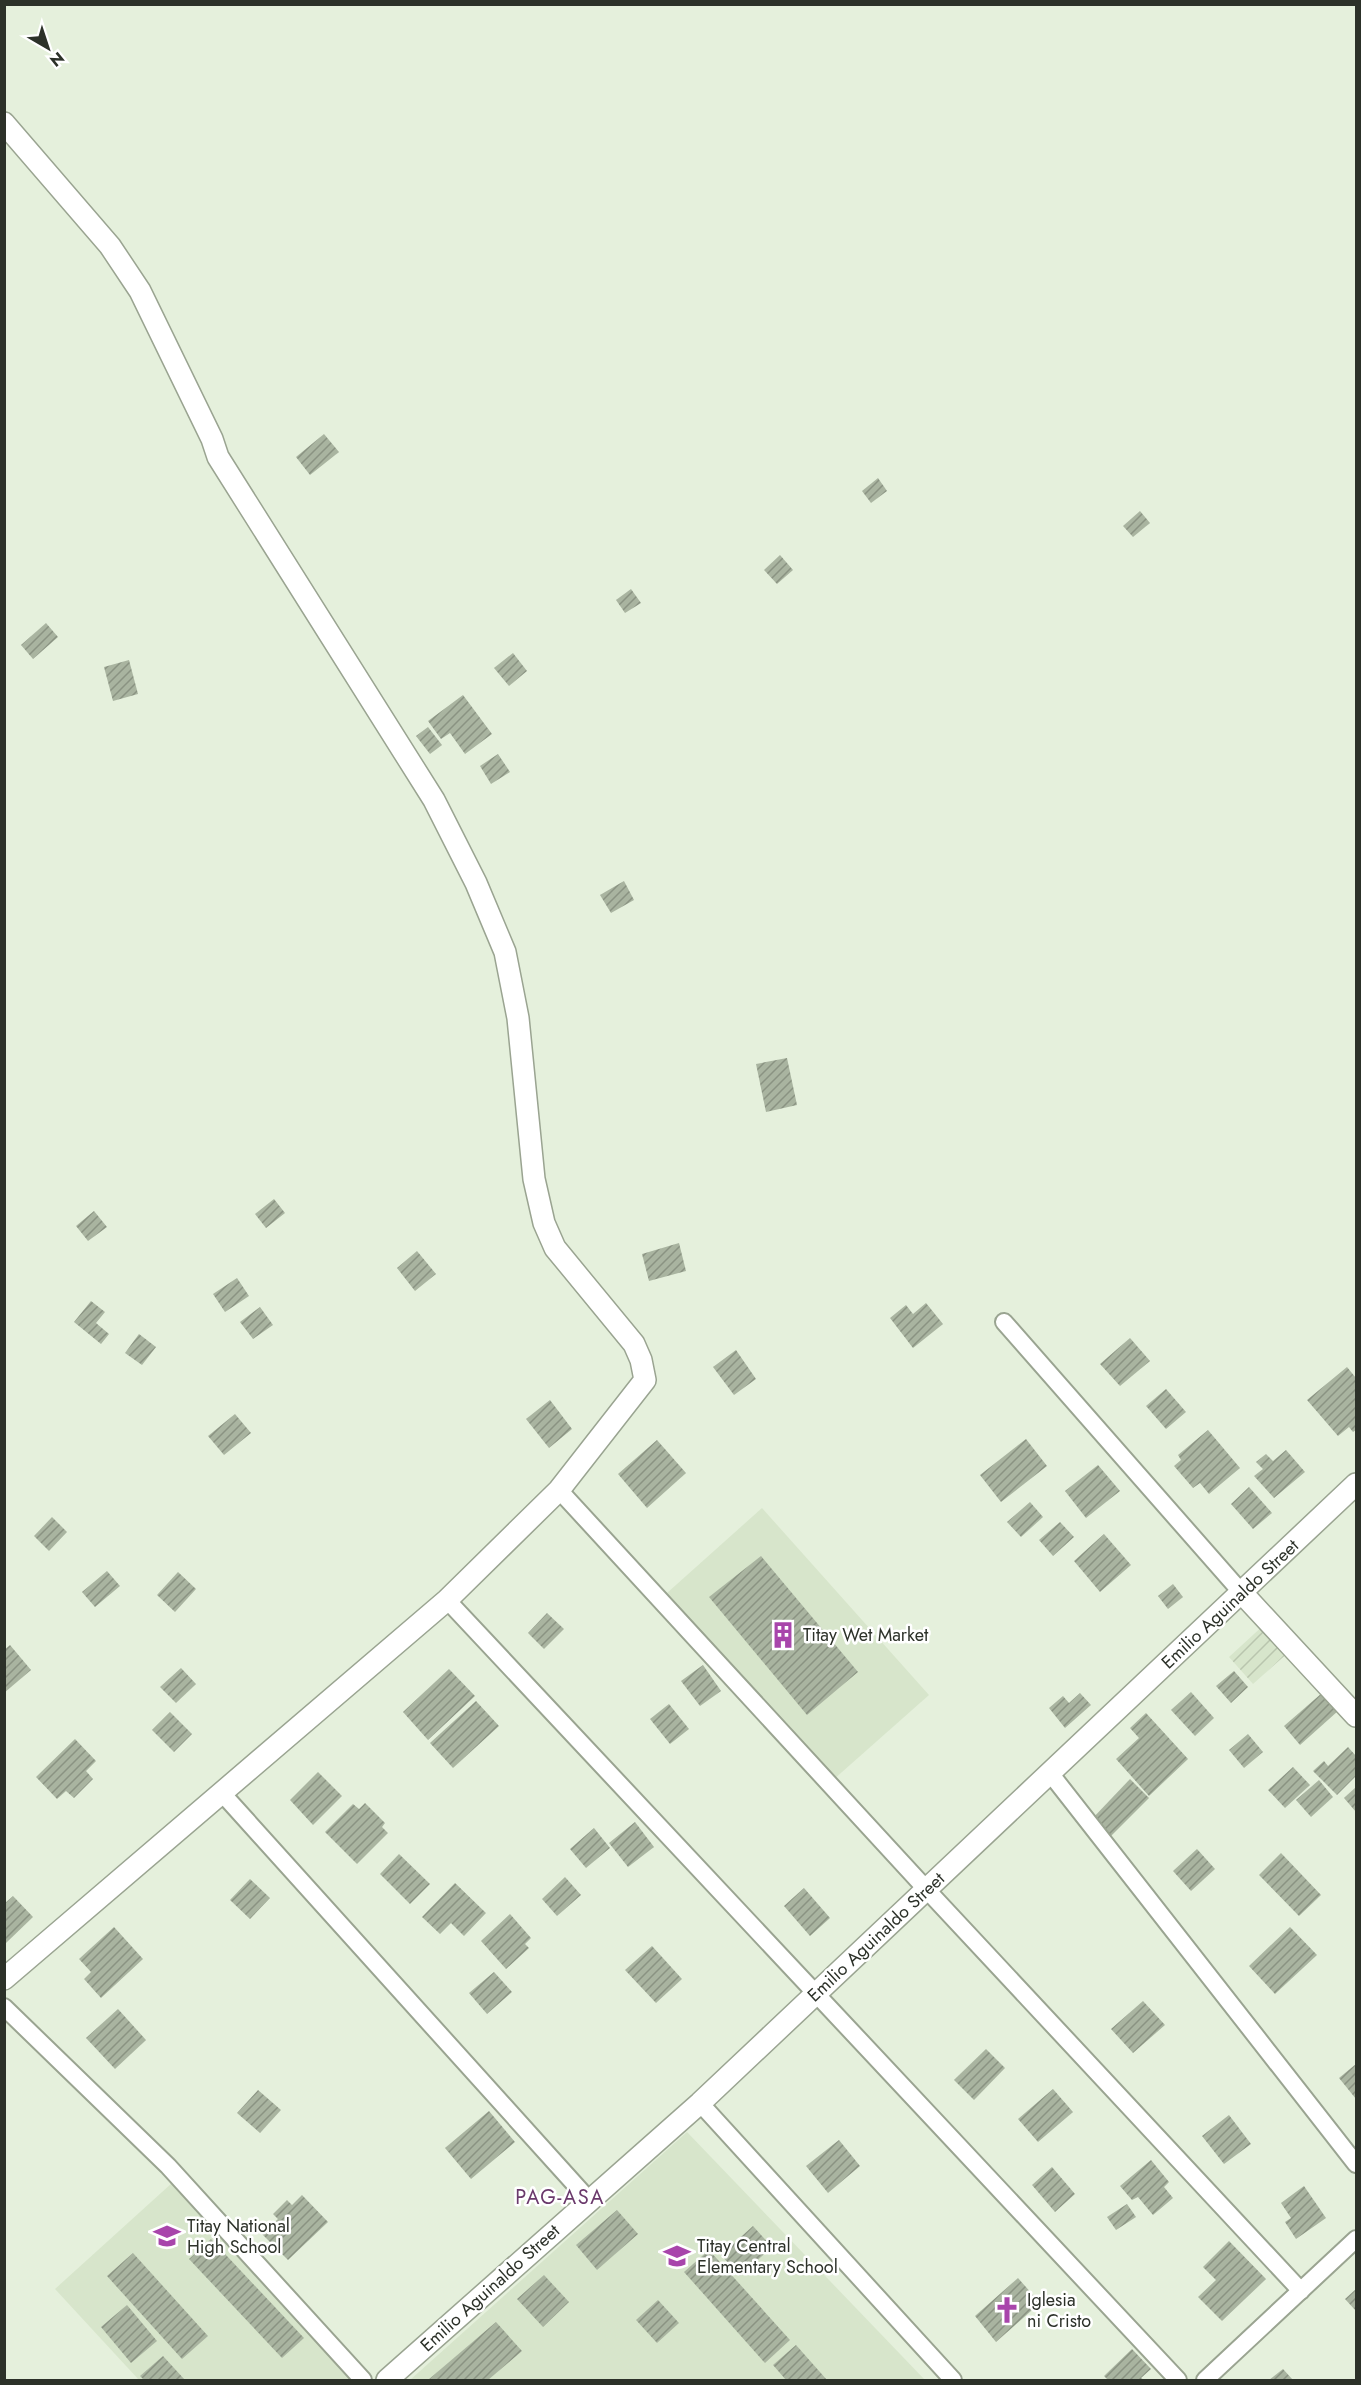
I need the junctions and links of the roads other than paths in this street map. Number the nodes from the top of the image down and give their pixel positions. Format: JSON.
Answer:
{"nodes":[{"id":1,"x":4,"y":123,"type":"edge"},
{"id":2,"x":1004,"y":1322,"type":"dead end"},
{"id":3,"x":1356,"y":1484,"type":"edge"},
{"id":4,"x":559,"y":1490,"type":"junction"},
{"id":5,"x":1242,"y":1593,"type":"junction"},
{"id":6,"x":447,"y":1600,"type":"junction"},
{"id":7,"x":1356,"y":1716,"type":"edge"},
{"id":8,"x":1050,"y":1773,"type":"junction"},
{"id":9,"x":221,"y":1792,"type":"junction"},
{"id":10,"x":927,"y":1890,"type":"junction"},
{"id":11,"x":4,"y":1979,"type":"edge"},
{"id":12,"x":816,"y":1994,"type":"junction"},
{"id":13,"x":4,"y":2007,"type":"edge"},
{"id":14,"x":700,"y":2103,"type":"junction"},
{"id":15,"x":1356,"y":2164,"type":"edge"},
{"id":16,"x":590,"y":2200,"type":"junction"},
{"id":17,"x":1356,"y":2239,"type":"edge"},
{"id":18,"x":1301,"y":2291,"type":"junction"},
{"id":19,"x":363,"y":2380,"type":"edge"},
{"id":20,"x":387,"y":2380,"type":"edge"},
{"id":21,"x":953,"y":2380,"type":"edge"},
{"id":22,"x":1178,"y":2380,"type":"edge"},
{"id":23,"x":1205,"y":2380,"type":"edge"}],
"edges":[{"from":1,"to":4,"type":"street"},
{"from":2,"to":5,"type":"street"},
{"from":3,"to":5,"type":"street","name":"Emilio Aguinaldo Street"},
{"from":4,"to":6,"type":"street"},
{"from":4,"to":10,"type":"street"},
{"from":5,"to":7,"type":"street"},
{"from":5,"to":8,"type":"street","name":"Emilio Aguinaldo Street"},
{"from":6,"to":9,"type":"street"},
{"from":6,"to":12,"type":"street"},
{"from":8,"to":10,"type":"street","name":"Emilio Aguinaldo Street"},
{"from":8,"to":15,"type":"street"},
{"from":9,"to":11,"type":"street"},
{"from":9,"to":16,"type":"street"},
{"from":10,"to":12,"type":"street","name":"Emilio Aguinaldo Street"},
{"from":10,"to":18,"type":"street"},
{"from":12,"to":14,"type":"street","name":"Emilio Aguinaldo Street"},
{"from":12,"to":22,"type":"street"},
{"from":13,"to":19,"type":"street"},
{"from":14,"to":16,"type":"street","name":"Emilio Aguinaldo Street"},
{"from":14,"to":21,"type":"street"},
{"from":16,"to":20,"type":"street","name":"Emilio Aguinaldo Street"},
{"from":17,"to":18,"type":"street"},
{"from":18,"to":23,"type":"street"}]}
